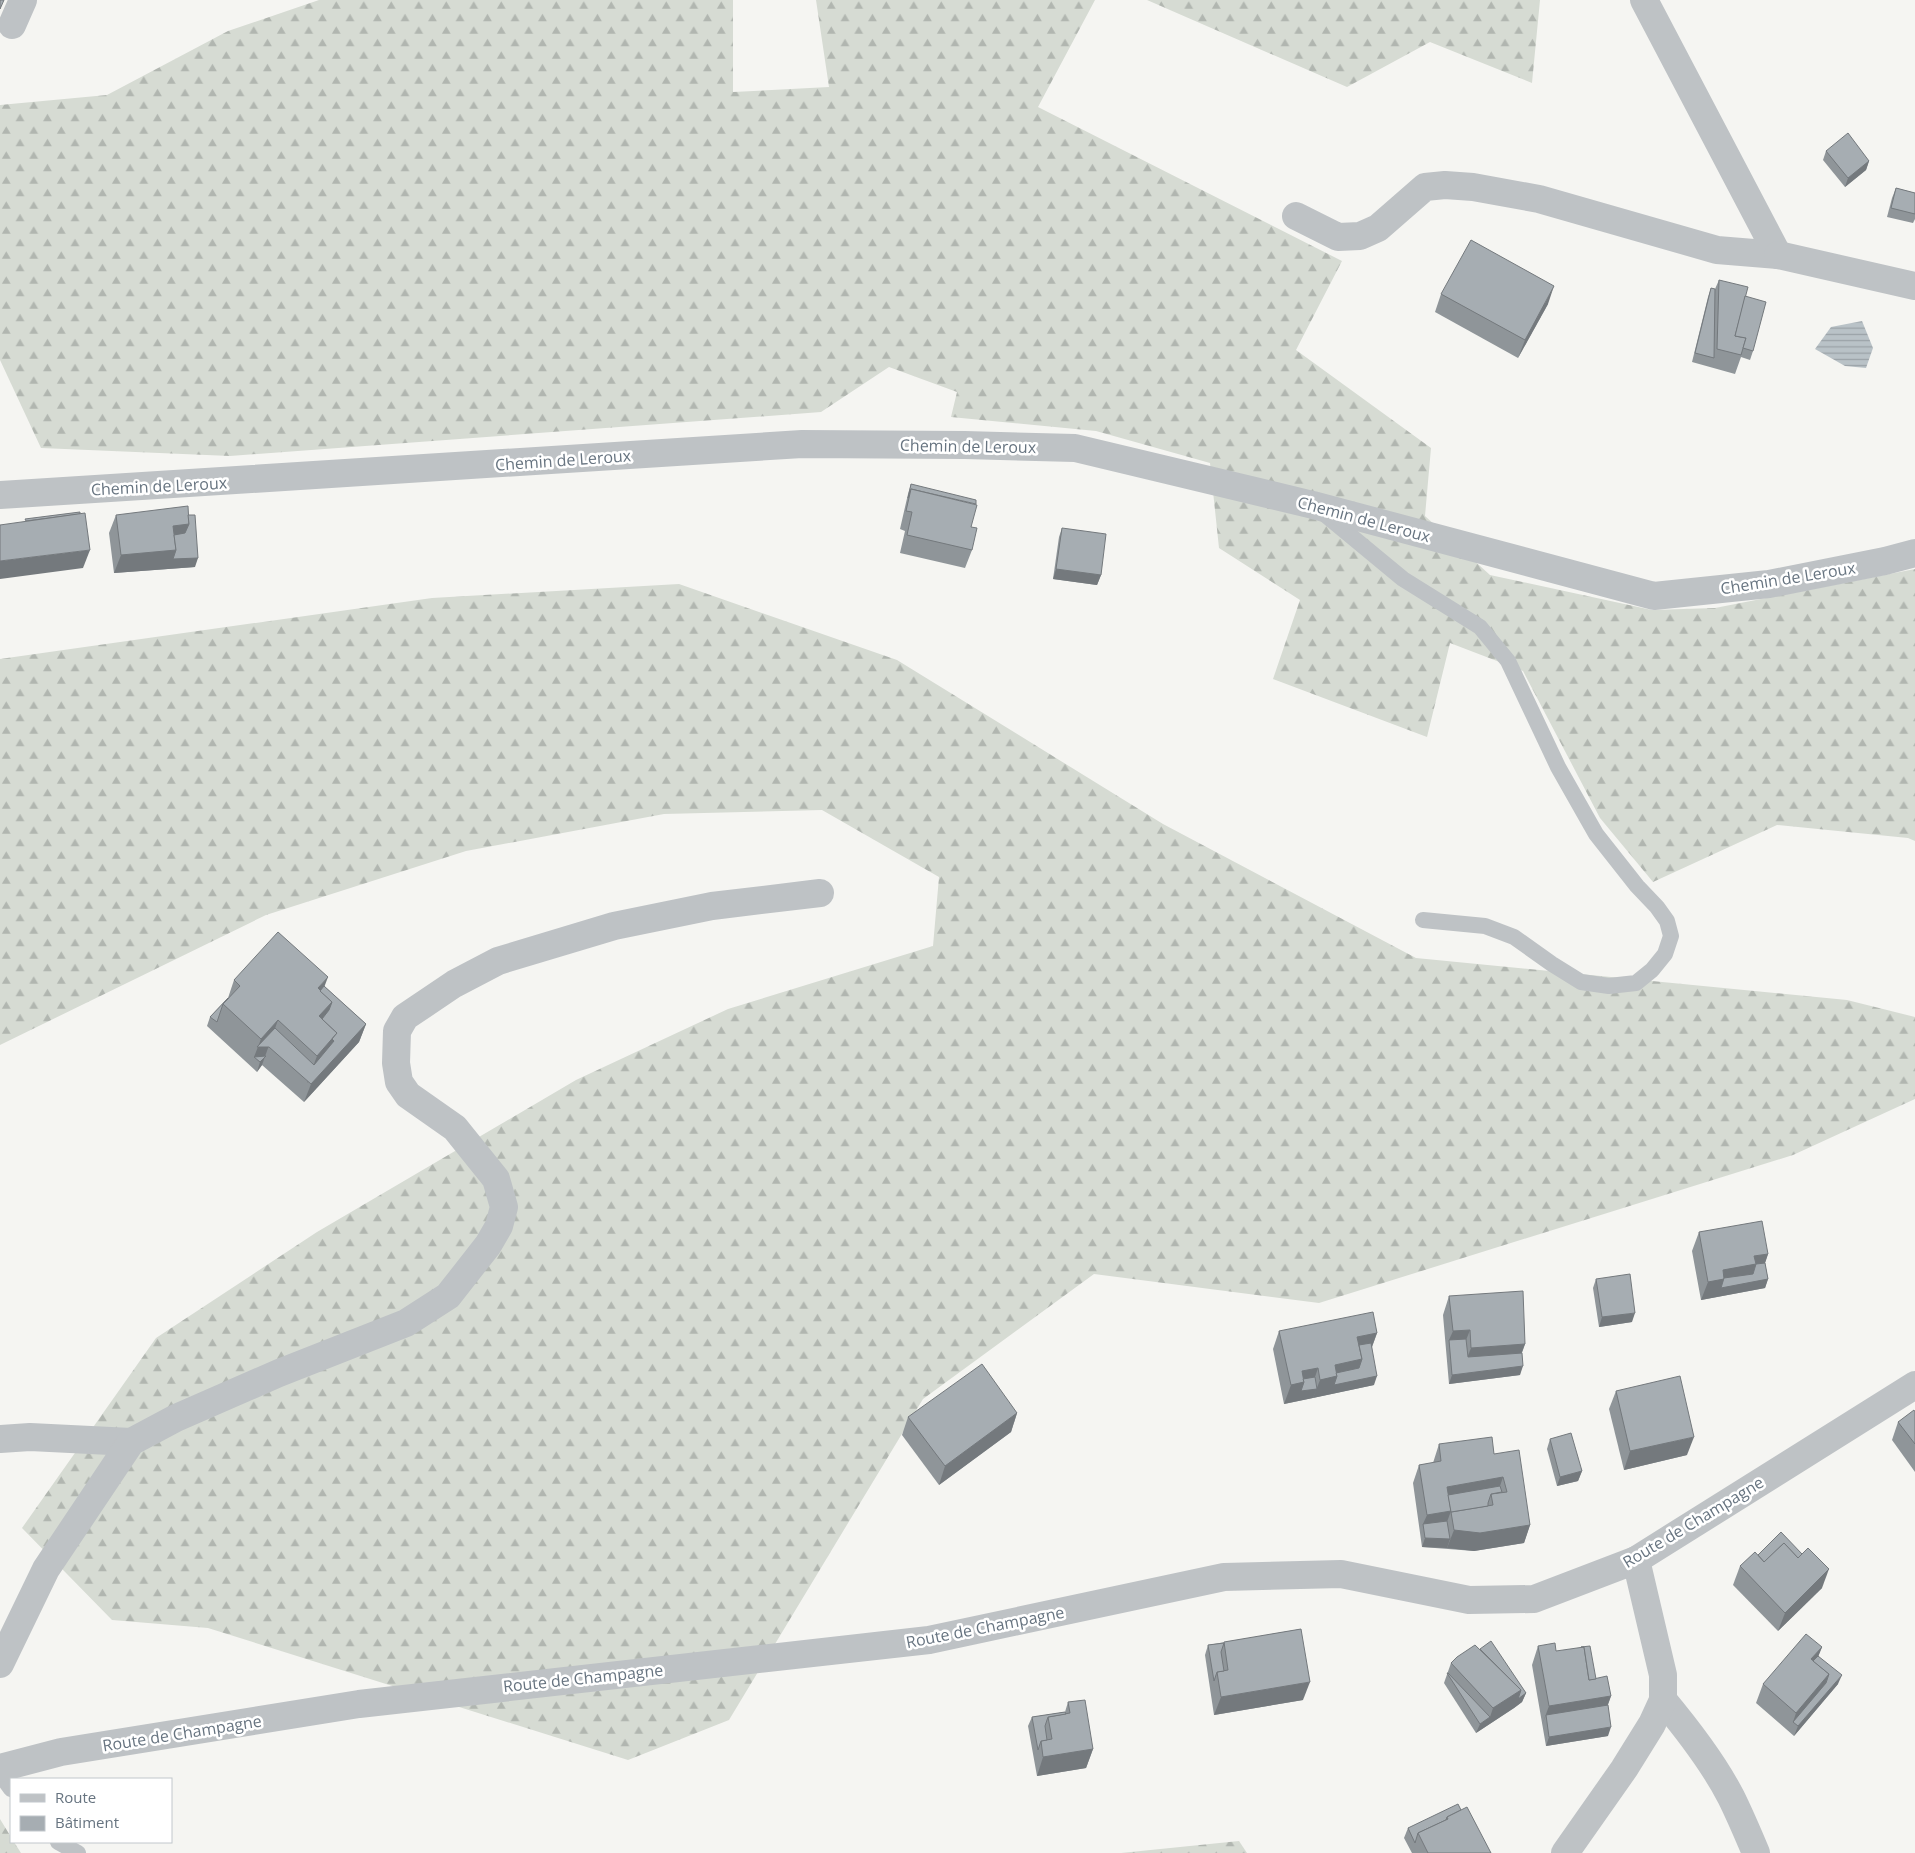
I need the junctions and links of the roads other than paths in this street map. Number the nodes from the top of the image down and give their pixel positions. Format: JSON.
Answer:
{"nodes":[{"id":1,"x":23,"y":0,"type":"edge"},
{"id":2,"x":1644,"y":0,"type":"edge"},
{"id":3,"x":12,"y":25,"type":"dead end"},
{"id":4,"x":1296,"y":216,"type":"dead end"},
{"id":5,"x":1778,"y":256,"type":"junction"},
{"id":6,"x":1915,"y":286,"type":"edge"},
{"id":7,"x":0,"y":495,"type":"edge"},
{"id":8,"x":1313,"y":504,"type":"junction"},
{"id":9,"x":1915,"y":553,"type":"edge"},
{"id":10,"x":820,"y":893,"type":"dead end"},
{"id":11,"x":1423,"y":920,"type":"dead end"},
{"id":12,"x":1915,"y":1385,"type":"edge"},
{"id":13,"x":0,"y":1439,"type":"edge"},
{"id":14,"x":131,"y":1442,"type":"junction"},
{"id":15,"x":1636,"y":1560,"type":"junction"},
{"id":16,"x":0,"y":1664,"type":"edge"},
{"id":17,"x":1663,"y":1700,"type":"junction"},
{"id":18,"x":0,"y":1768,"type":"edge"},
{"id":19,"x":0,"y":1774,"type":"edge"},
{"id":20,"x":10,"y":1788,"type":"edge"},
{"id":21,"x":60,"y":1843,"type":"edge"},
{"id":22,"x":78,"y":1853,"type":"edge"},
{"id":23,"x":1565,"y":1853,"type":"edge"},
{"id":24,"x":1756,"y":1853,"type":"edge"}],
"edges":[{"from":1,"to":3,"type":"street"},
{"from":2,"to":5,"type":"street"},
{"from":4,"to":5,"type":"street"},
{"from":5,"to":6,"type":"street"},
{"from":7,"to":8,"type":"street","name":"Chemin de Leroux"},
{"from":8,"to":9,"type":"street","name":"Chemin de Leroux"},
{"from":8,"to":11,"type":"lane"},
{"from":10,"to":14,"type":"street"},
{"from":12,"to":15,"type":"street","name":"Route de Champagne"},
{"from":13,"to":14,"type":"street"},
{"from":14,"to":16,"type":"street"},
{"from":15,"to":17,"type":"street"},
{"from":15,"to":18,"type":"street","name":"Route de Champagne"},
{"from":17,"to":23,"type":"street"},
{"from":17,"to":24,"type":"street"},
{"from":19,"to":20,"type":"lane"},
{"from":21,"to":22,"type":"lane"}]}
